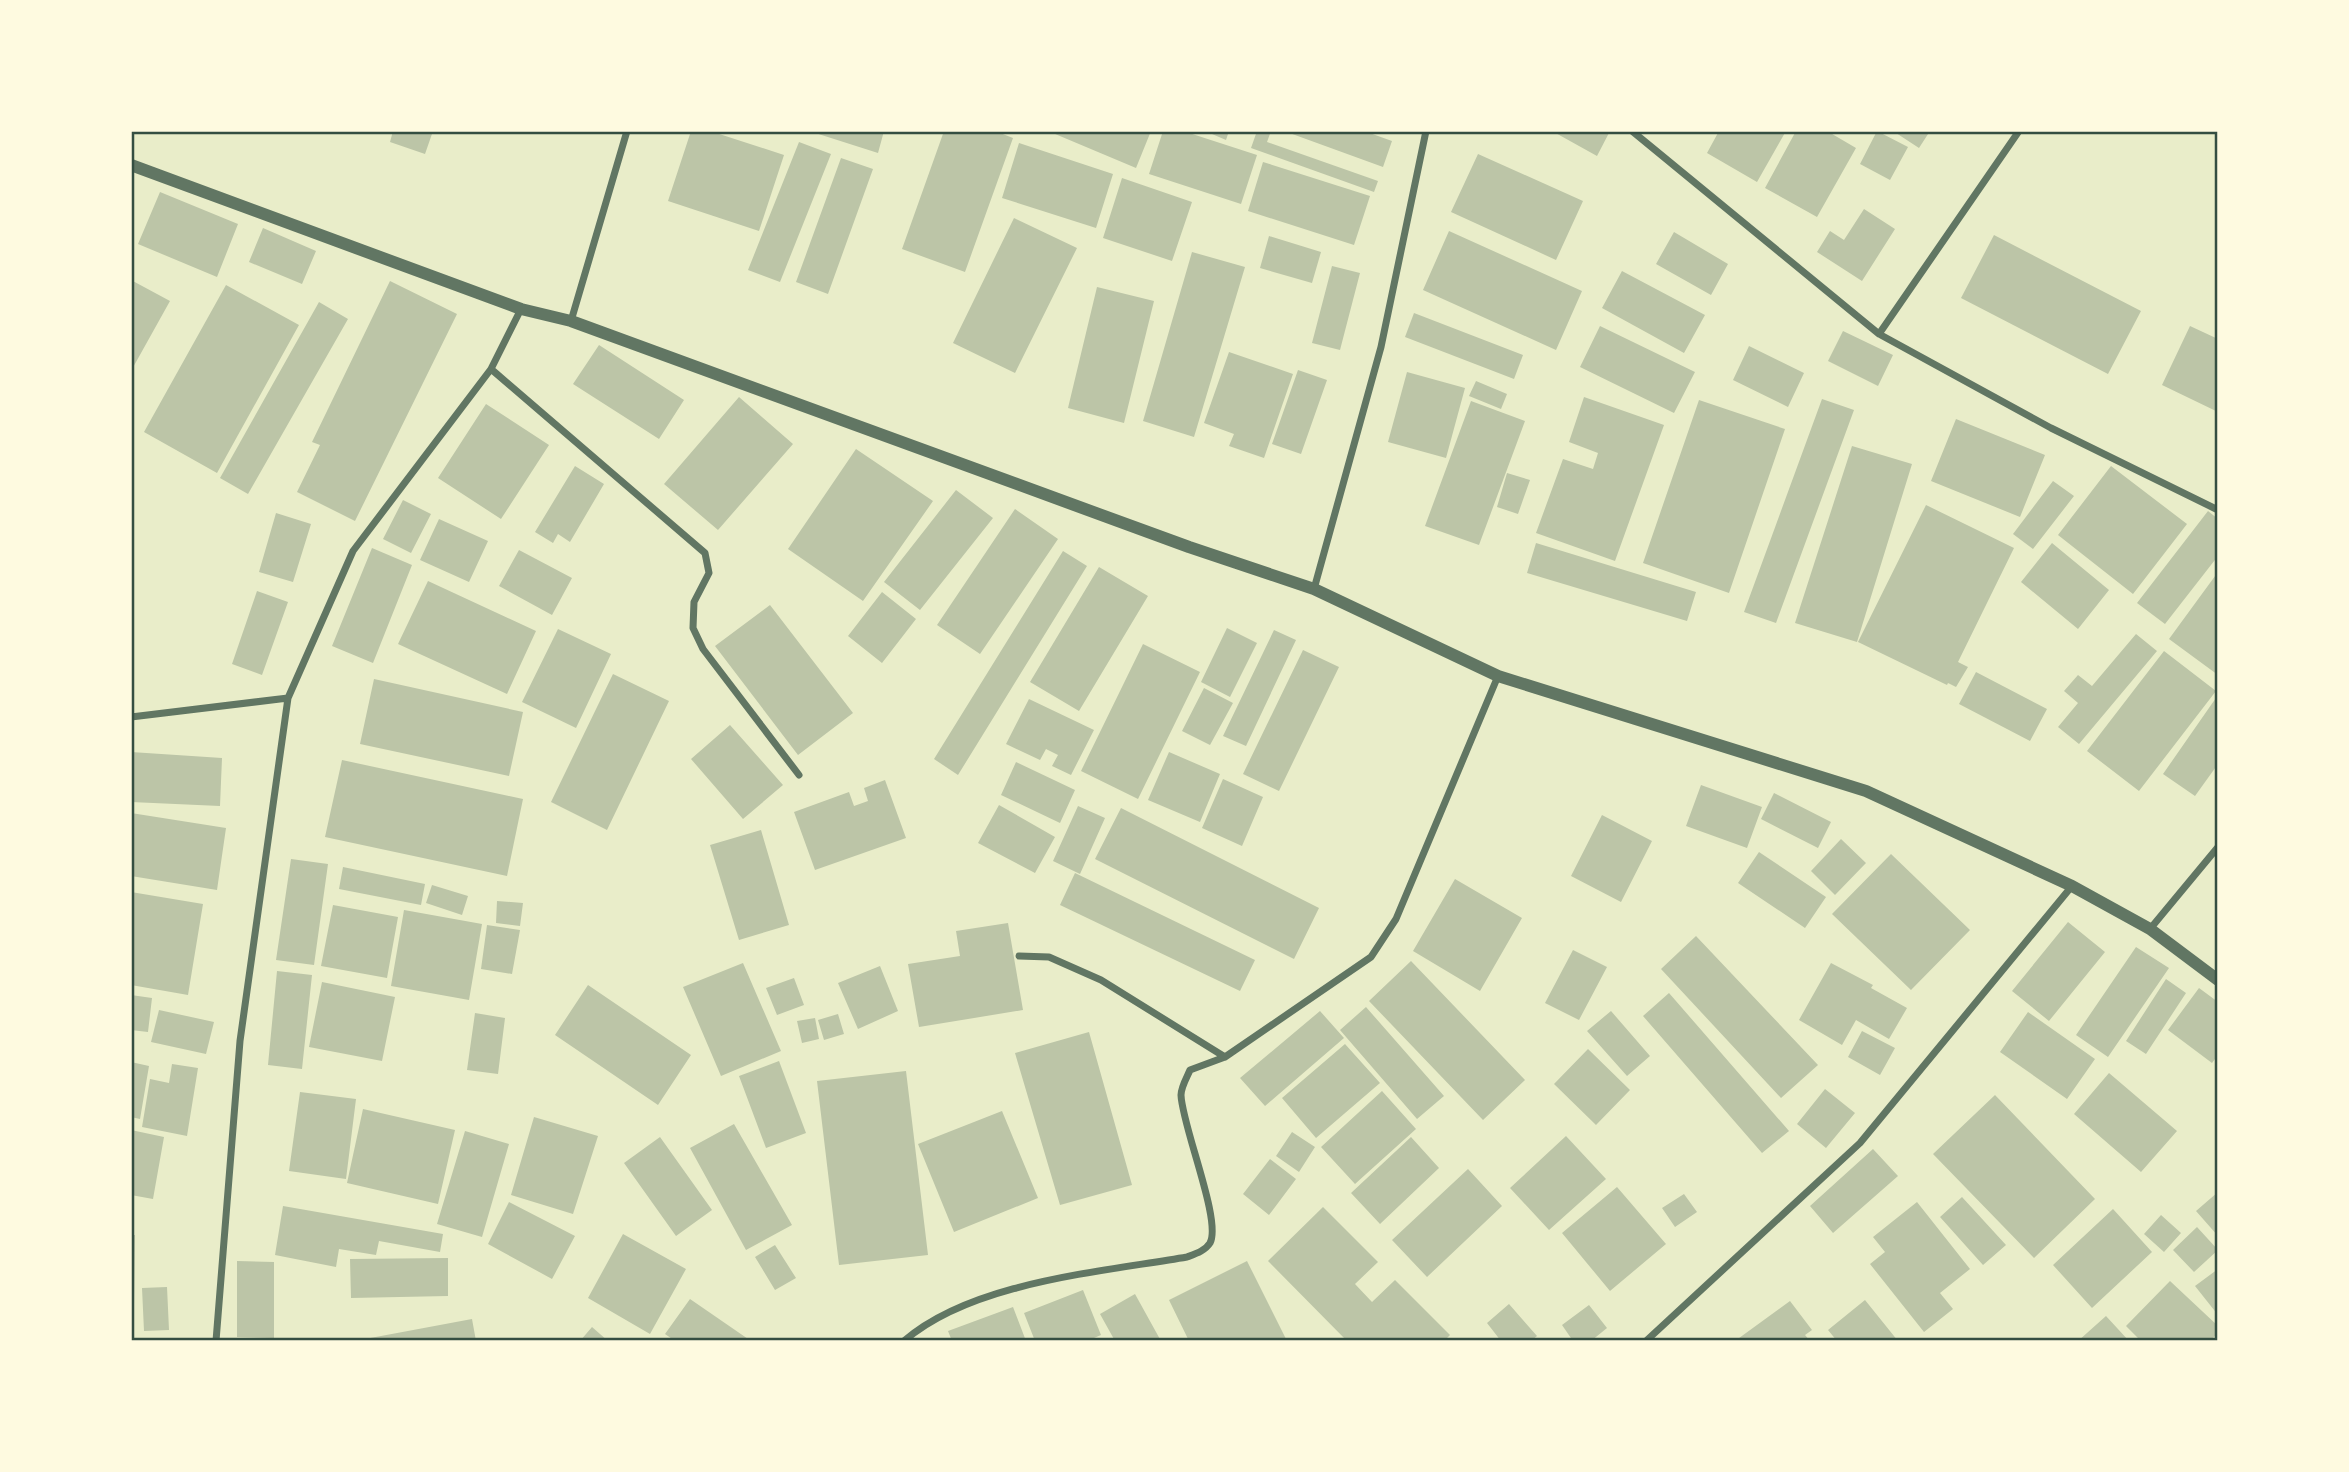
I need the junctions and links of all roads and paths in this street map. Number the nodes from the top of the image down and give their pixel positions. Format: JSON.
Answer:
{"nodes":[{"id":1,"x":627,"y":131,"type":"edge"},
{"id":2,"x":1426,"y":131,"type":"edge"},
{"id":3,"x":1632,"y":131,"type":"edge"},
{"id":4,"x":2019,"y":131,"type":"edge"},
{"id":5,"x":131,"y":165,"type":"edge"},
{"id":6,"x":521,"y":309,"type":"junction"},
{"id":7,"x":571,"y":321,"type":"junction"},
{"id":8,"x":1879,"y":334,"type":"junction"},
{"id":9,"x":491,"y":369,"type":"junction"},
{"id":10,"x":2218,"y":510,"type":"edge"},
{"id":11,"x":1314,"y":589,"type":"junction"},
{"id":12,"x":1498,"y":676,"type":"junction"},
{"id":13,"x":288,"y":698,"type":"junction"},
{"id":14,"x":131,"y":717,"type":"edge"},
{"id":15,"x":799,"y":775,"type":"dead end"},
{"id":16,"x":2218,"y":847,"type":"edge"},
{"id":17,"x":2072,"y":886,"type":"junction"},
{"id":18,"x":2150,"y":929,"type":"junction"},
{"id":19,"x":1019,"y":956,"type":"dead end"},
{"id":20,"x":2218,"y":979,"type":"edge"},
{"id":21,"x":1225,"y":1057,"type":"junction"},
{"id":22,"x":216,"y":1341,"type":"edge"},
{"id":23,"x":904,"y":1341,"type":"edge"},
{"id":24,"x":1646,"y":1341,"type":"edge"}],
"edges":[{"from":1,"to":7,"type":"street"},
{"from":2,"to":11,"type":"street"},
{"from":3,"to":8,"type":"street"},
{"from":4,"to":8,"type":"street"},
{"from":5,"to":6,"type":"street"},
{"from":6,"to":7,"type":"street"},
{"from":6,"to":9,"type":"street"},
{"from":7,"to":11,"type":"street"},
{"from":8,"to":10,"type":"street"},
{"from":9,"to":13,"type":"street"},
{"from":9,"to":15,"type":"street"},
{"from":11,"to":12,"type":"street"},
{"from":12,"to":17,"type":"street"},
{"from":12,"to":21,"type":"street"},
{"from":13,"to":14,"type":"street"},
{"from":13,"to":22,"type":"street"},
{"from":16,"to":18,"type":"street"},
{"from":17,"to":18,"type":"street"},
{"from":17,"to":24,"type":"street"},
{"from":18,"to":20,"type":"street"},
{"from":19,"to":21,"type":"street"},
{"from":21,"to":23,"type":"street"}]}
